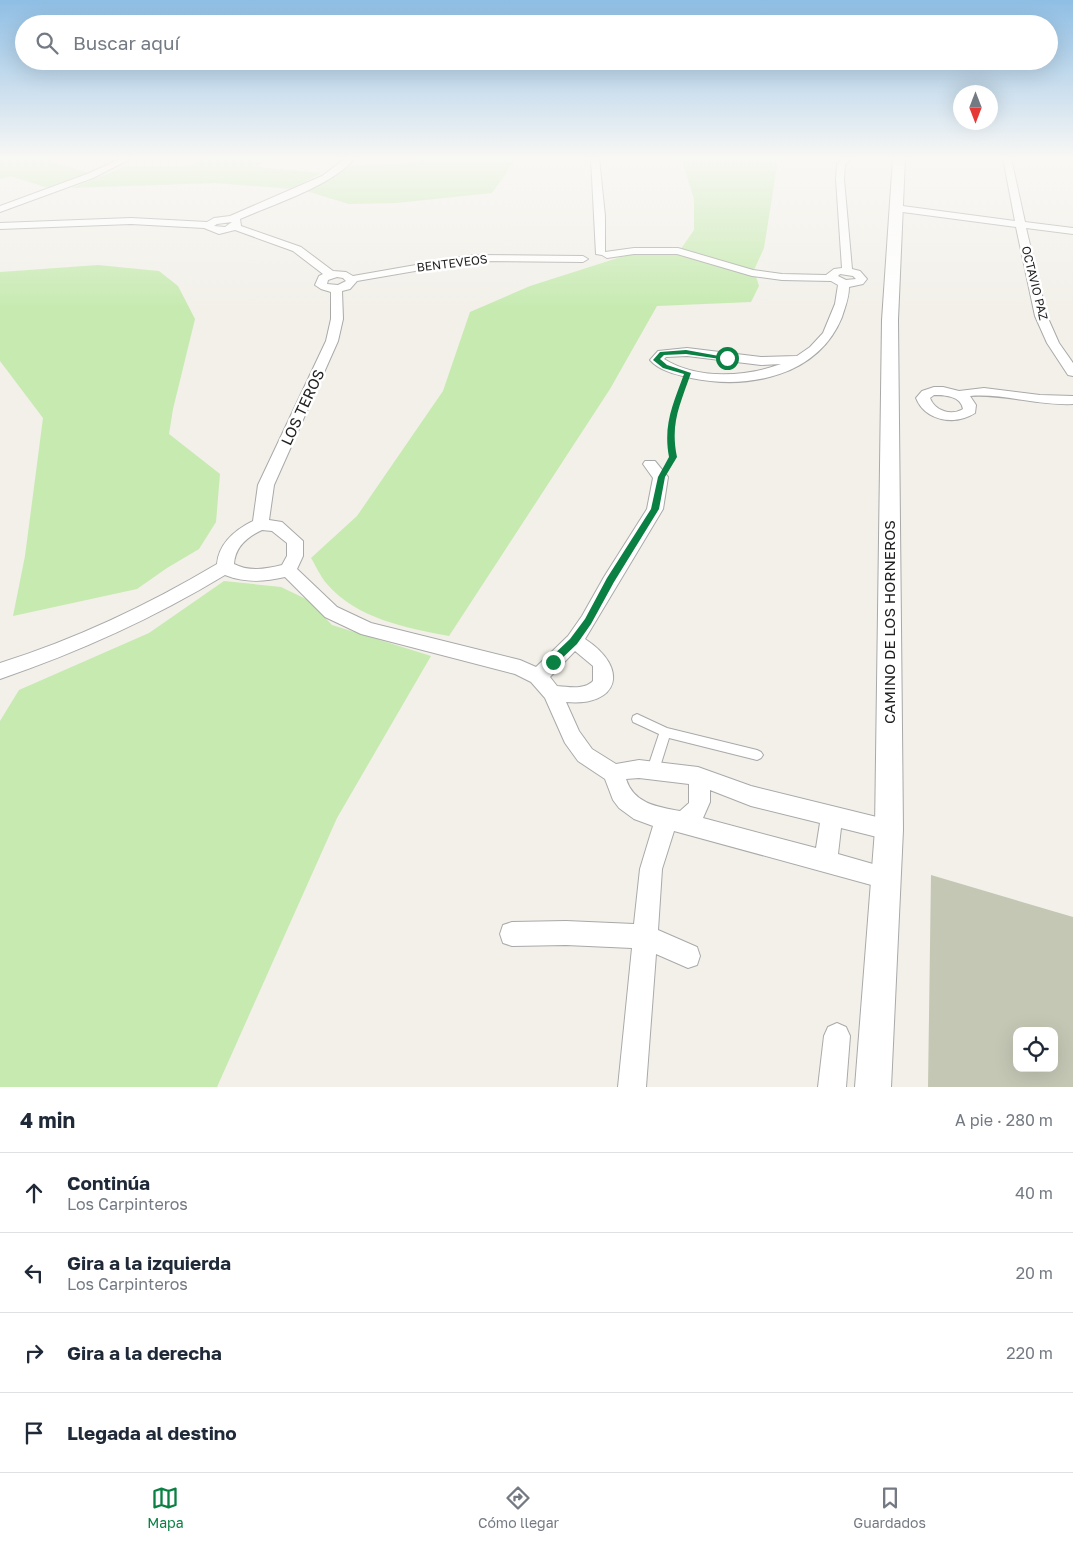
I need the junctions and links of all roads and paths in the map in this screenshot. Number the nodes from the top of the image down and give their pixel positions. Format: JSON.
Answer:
{"nodes":[{"id":1,"x":263,"y":209,"type":"edge"},
{"id":2,"x":599,"y":209,"type":"edge"},
{"id":3,"x":842,"y":209,"type":"edge"},
{"id":4,"x":895,"y":209,"type":"edge"},
{"id":5,"x":919,"y":209,"type":"edge"},
{"id":6,"x":1018,"y":209,"type":"edge"},
{"id":7,"x":1020,"y":220,"type":"junction"},
{"id":8,"x":234,"y":223,"type":"junction"},
{"id":9,"x":1073,"y":225,"type":"edge"},
{"id":10,"x":0,"y":226,"type":"edge"},
{"id":11,"x":1073,"y":231,"type":"edge"},
{"id":12,"x":604,"y":253,"type":"junction"},
{"id":13,"x":847,"y":270,"type":"junction"},
{"id":14,"x":331,"y":275,"type":"junction"},
{"id":15,"x":352,"y":279,"type":"junction"},
{"id":16,"x":838,"y":280,"type":"junction"},
{"id":17,"x":336,"y":289,"type":"junction"},
{"id":18,"x":1068,"y":356,"type":"edge"},
{"id":19,"x":799,"y":360,"type":"junction"},
{"id":20,"x":1073,"y":372,"type":"edge"},
{"id":21,"x":688,"y":373,"type":"junction"},
{"id":22,"x":958,"y":395,"type":"dead end"},
{"id":23,"x":1073,"y":400,"type":"edge"},
{"id":24,"x":650,"y":464,"type":"dead end"},
{"id":25,"x":662,"y":477,"type":"junction"},
{"id":26,"x":260,"y":524,"type":"junction"},
{"id":27,"x":225,"y":567,"type":"junction"},
{"id":28,"x":288,"y":570,"type":"junction"},
{"id":29,"x":574,"y":641,"type":"junction"},
{"id":30,"x":0,"y":671,"type":"edge"},
{"id":31,"x":538,"y":677,"type":"junction"},
{"id":32,"x":552,"y":693,"type":"junction"},
{"id":33,"x":637,"y":719,"type":"dead end"},
{"id":34,"x":665,"y":732,"type":"junction"},
{"id":35,"x":757,"y":755,"type":"dead end"},
{"id":36,"x":653,"y":770,"type":"junction"},
{"id":37,"x":614,"y":774,"type":"junction"},
{"id":38,"x":698,"y":776,"type":"junction"},
{"id":39,"x":832,"y":815,"type":"junction"},
{"id":40,"x":675,"y":820,"type":"junction"},
{"id":41,"x":889,"y":830,"type":"junction"},
{"id":42,"x":826,"y":861,"type":"junction"},
{"id":43,"x":886,"y":878,"type":"junction"},
{"id":44,"x":512,"y":934,"type":"dead end"},
{"id":45,"x":645,"y":937,"type":"junction"},
{"id":46,"x":688,"y":956,"type":"dead end"},
{"id":47,"x":837,"y":1036,"type":"dead end"},
{"id":48,"x":632,"y":1087,"type":"edge"},
{"id":49,"x":832,"y":1087,"type":"edge"},
{"id":50,"x":873,"y":1087,"type":"edge"}],
"edges":[{"from":1,"to":8,"type":"street"},
{"from":2,"to":12,"type":"street"},
{"from":3,"to":13,"type":"street"},
{"from":4,"to":41,"type":"street","name":"CAMINO DE LOS HORNEROS"},
{"from":5,"to":7,"type":"street"},
{"from":6,"to":7,"type":"street","name":"OCTAVIO PAZ"},
{"from":7,"to":9,"type":"street"},
{"from":7,"to":11,"type":"street"},
{"from":7,"to":18,"type":"street","name":"OCTAVIO PAZ"},
{"from":8,"to":10,"type":"street"},
{"from":8,"to":14,"type":"street"},
{"from":12,"to":15,"type":"street","name":"BENTEVEOS"},
{"from":12,"to":16,"type":"street","name":"BENTEVEOS"},
{"from":13,"to":16,"type":"street"},
{"from":13,"to":16,"type":"street"},
{"from":14,"to":15,"type":"street"},
{"from":14,"to":17,"type":"street"},
{"from":15,"to":17,"type":"street"},
{"from":16,"to":19,"type":"street"},
{"from":17,"to":26,"type":"street","name":"LOS TEROS"},
{"from":18,"to":20,"type":"street","name":"OCTAVIO PAZ"},
{"from":19,"to":21,"type":"street"},
{"from":19,"to":21,"type":"street"},
{"from":21,"to":25,"type":"path"},
{"from":22,"to":23,"type":"street"},
{"from":24,"to":25,"type":"street"},
{"from":25,"to":29,"type":"street"},
{"from":26,"to":27,"type":"street"},
{"from":26,"to":28,"type":"street"},
{"from":27,"to":28,"type":"street"},
{"from":27,"to":30,"type":"street"},
{"from":28,"to":31,"type":"street"},
{"from":29,"to":31,"type":"street"},
{"from":29,"to":32,"type":"street"},
{"from":31,"to":32,"type":"street"},
{"from":32,"to":37,"type":"street"},
{"from":33,"to":34,"type":"lane"},
{"from":34,"to":35,"type":"lane"},
{"from":34,"to":36,"type":"lane"},
{"from":36,"to":37,"type":"street"},
{"from":36,"to":38,"type":"street"},
{"from":37,"to":40,"type":"street"},
{"from":38,"to":39,"type":"street"},
{"from":38,"to":40,"type":"street"},
{"from":39,"to":41,"type":"street"},
{"from":39,"to":42,"type":"street"},
{"from":40,"to":42,"type":"street"},
{"from":40,"to":45,"type":"street"},
{"from":41,"to":43,"type":"street","name":"CAMINO DE LOS HORNEROS"},
{"from":42,"to":43,"type":"street"},
{"from":43,"to":50,"type":"street","name":"CAMINO DE LOS HORNEROS"},
{"from":44,"to":45,"type":"street"},
{"from":45,"to":46,"type":"street"},
{"from":45,"to":48,"type":"street"},
{"from":47,"to":49,"type":"street"}]}
